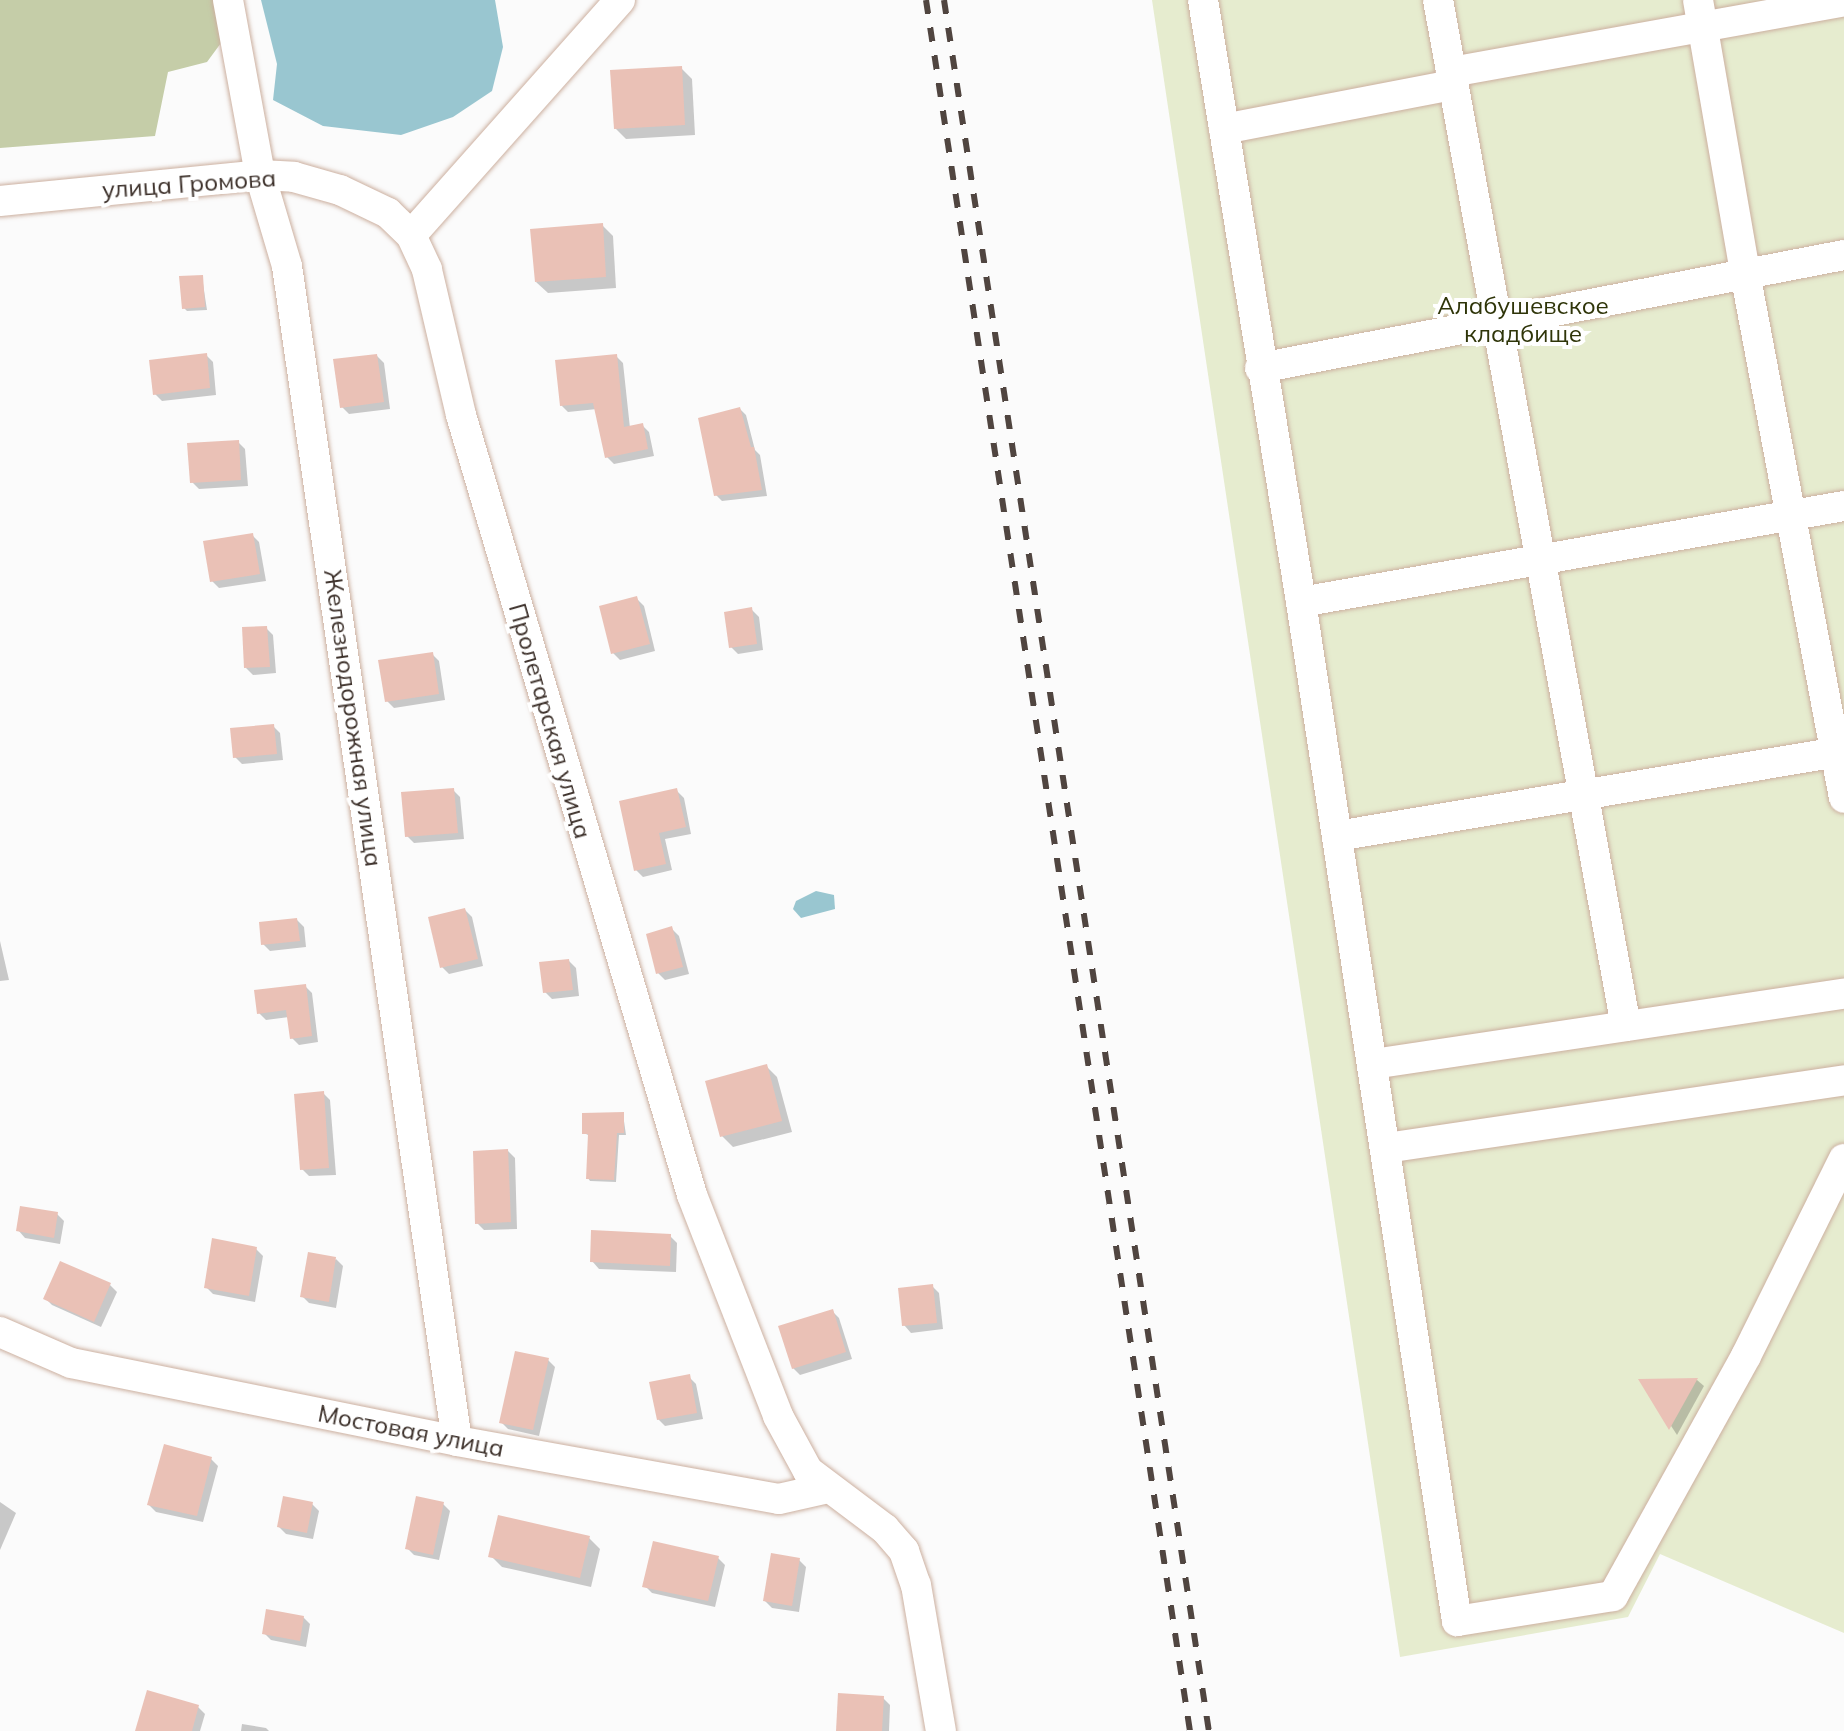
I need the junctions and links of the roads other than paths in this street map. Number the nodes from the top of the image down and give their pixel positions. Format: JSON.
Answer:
{"nodes":[{"id":1,"x":228,"y":0,"type":"edge"},
{"id":2,"x":620,"y":0,"type":"edge"},
{"id":3,"x":1203,"y":0,"type":"edge"},
{"id":4,"x":1438,"y":0,"type":"edge"},
{"id":5,"x":1844,"y":1,"type":"edge"},
{"id":6,"x":1701,"y":14,"type":"edge"},
{"id":7,"x":1451,"y":79,"type":"junction"},
{"id":8,"x":1224,"y":129,"type":"junction"},
{"id":9,"x":260,"y":175,"type":"junction"},
{"id":10,"x":0,"y":201,"type":"edge"},
{"id":11,"x":411,"y":235,"type":"junction"},
{"id":12,"x":1844,"y":255,"type":"edge"},
{"id":13,"x":1745,"y":273,"type":"junction"},
{"id":14,"x":1496,"y":320,"type":"junction"},
{"id":15,"x":1260,"y":368,"type":"junction"},
{"id":16,"x":1844,"y":506,"type":"edge"},
{"id":17,"x":1790,"y":516,"type":"junction"},
{"id":18,"x":1539,"y":558,"type":"junction"},
{"id":19,"x":1301,"y":602,"type":"junction"},
{"id":20,"x":1840,"y":752,"type":"edge"},
{"id":21,"x":1580,"y":793,"type":"junction"},
{"id":22,"x":1844,"y":798,"type":"edge"},
{"id":23,"x":1337,"y":836,"type":"junction"},
{"id":24,"x":1844,"y":994,"type":"edge"},
{"id":25,"x":1626,"y":1026,"type":"junction"},
{"id":26,"x":1373,"y":1064,"type":"junction"},
{"id":27,"x":1844,"y":1080,"type":"edge"},
{"id":28,"x":1386,"y":1148,"type":"junction"},
{"id":29,"x":1844,"y":1159,"type":"edge"},
{"id":30,"x":0,"y":1332,"type":"edge"},
{"id":31,"x":457,"y":1441,"type":"junction"},
{"id":32,"x":828,"y":1488,"type":"junction"},
{"id":33,"x":941,"y":1731,"type":"edge"}],
"edges":[{"from":1,"to":9,"type":"street","name":"Железнодорожная улица"},
{"from":2,"to":11,"type":"street"},
{"from":3,"to":8,"type":"street"},
{"from":4,"to":7,"type":"street"},
{"from":5,"to":6,"type":"street"},
{"from":6,"to":7,"type":"street"},
{"from":6,"to":13,"type":"street"},
{"from":7,"to":8,"type":"street"},
{"from":7,"to":14,"type":"street"},
{"from":8,"to":15,"type":"street"},
{"from":9,"to":10,"type":"street","name":"улица Громова"},
{"from":9,"to":11,"type":"street","name":"улица Громова"},
{"from":9,"to":31,"type":"street","name":"Железнодорожная улица"},
{"from":11,"to":32,"type":"street","name":"Пролетарская улица"},
{"from":12,"to":13,"type":"street"},
{"from":13,"to":14,"type":"street"},
{"from":13,"to":17,"type":"street"},
{"from":14,"to":15,"type":"street"},
{"from":14,"to":18,"type":"street"},
{"from":15,"to":19,"type":"street"},
{"from":16,"to":17,"type":"street"},
{"from":17,"to":18,"type":"street"},
{"from":17,"to":20,"type":"street"},
{"from":18,"to":19,"type":"street"},
{"from":18,"to":21,"type":"street"},
{"from":19,"to":23,"type":"street"},
{"from":20,"to":21,"type":"street"},
{"from":20,"to":22,"type":"street"},
{"from":21,"to":23,"type":"street"},
{"from":21,"to":25,"type":"street"},
{"from":23,"to":26,"type":"street"},
{"from":24,"to":25,"type":"street"},
{"from":25,"to":26,"type":"street"},
{"from":26,"to":28,"type":"street"},
{"from":27,"to":28,"type":"street"},
{"from":28,"to":29,"type":"street"},
{"from":30,"to":31,"type":"street","name":"Мостовая улица"},
{"from":31,"to":32,"type":"street","name":"Мостовая улица"},
{"from":32,"to":33,"type":"street","name":"Пролетарская улица"}]}
